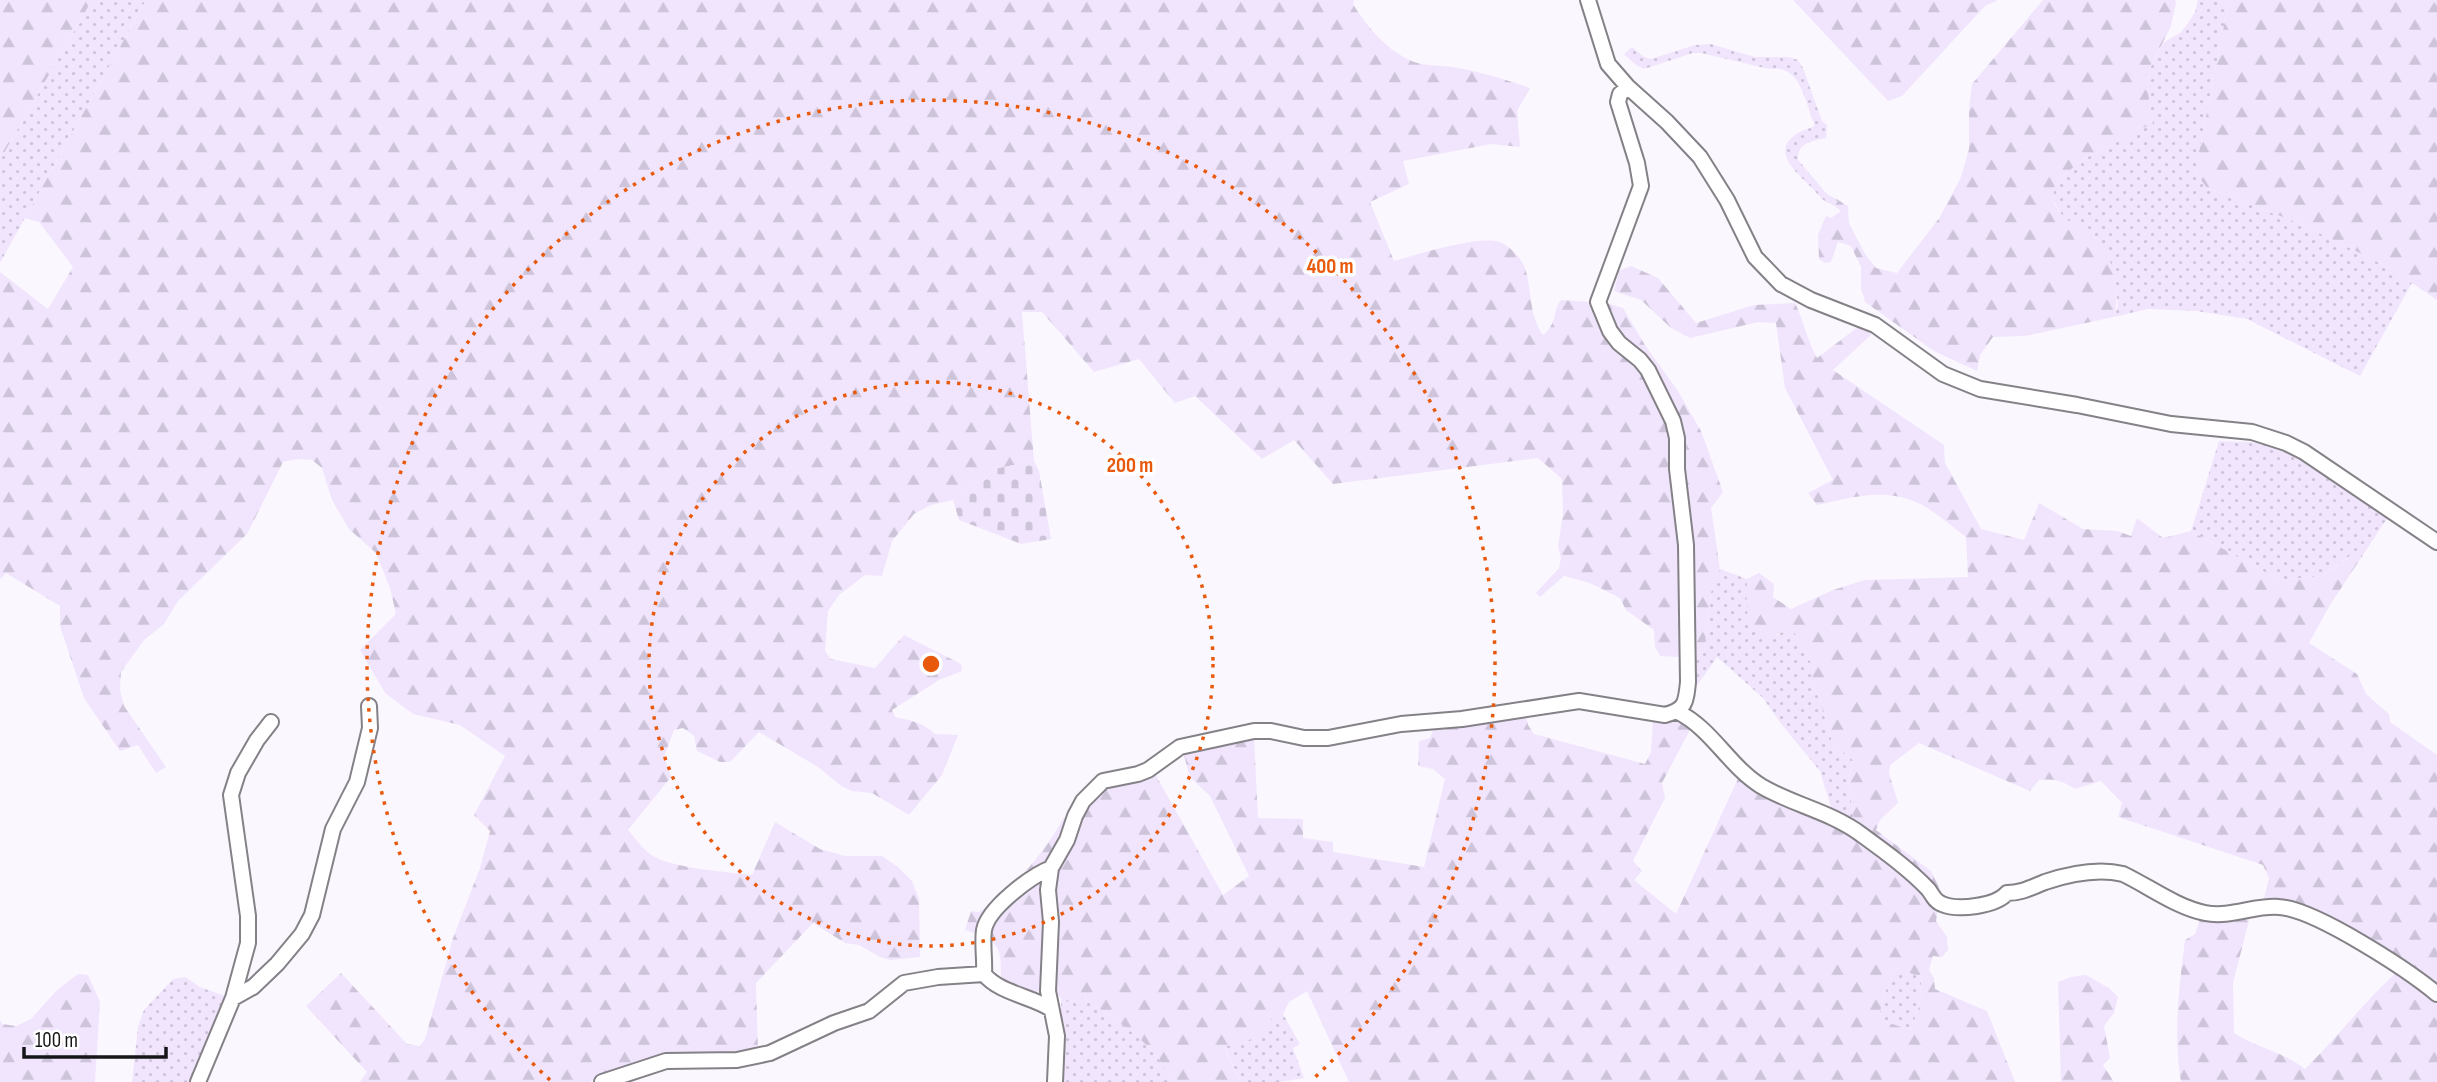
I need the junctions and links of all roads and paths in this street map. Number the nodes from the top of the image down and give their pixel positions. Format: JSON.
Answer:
{"nodes":[{"id":1,"x":1588,"y":0,"type":"edge"},
{"id":2,"x":1628,"y":87,"type":"junction"},
{"id":3,"x":2437,"y":542,"type":"edge"},
{"id":4,"x":369,"y":706,"type":"dead end"},
{"id":5,"x":1678,"y":712,"type":"junction"},
{"id":6,"x":271,"y":722,"type":"dead end"},
{"id":7,"x":1051,"y":868,"type":"junction"},
{"id":8,"x":984,"y":974,"type":"junction"},
{"id":9,"x":1048,"y":991,"type":"junction"},
{"id":10,"x":2437,"y":994,"type":"edge"},
{"id":11,"x":1029,"y":998,"type":"junction"},
{"id":12,"x":233,"y":999,"type":"junction"},
{"id":13,"x":1051,"y":1009,"type":"junction"},
{"id":14,"x":198,"y":1082,"type":"edge"},
{"id":15,"x":602,"y":1082,"type":"edge"},
{"id":16,"x":1055,"y":1082,"type":"edge"}],
"edges":[{"from":1,"to":2,"type":"street"},
{"from":2,"to":3,"type":"street"},
{"from":2,"to":5,"type":"street"},
{"from":4,"to":12,"type":"street"},
{"from":5,"to":7,"type":"street"},
{"from":5,"to":10,"type":"street"},
{"from":6,"to":12,"type":"street"},
{"from":7,"to":8,"type":"street"},
{"from":7,"to":9,"type":"street"},
{"from":8,"to":11,"type":"street"},
{"from":8,"to":15,"type":"street"},
{"from":9,"to":11,"type":"street"},
{"from":9,"to":13,"type":"street"},
{"from":11,"to":13,"type":"street"},
{"from":12,"to":14,"type":"street"},
{"from":13,"to":16,"type":"street"}]}
